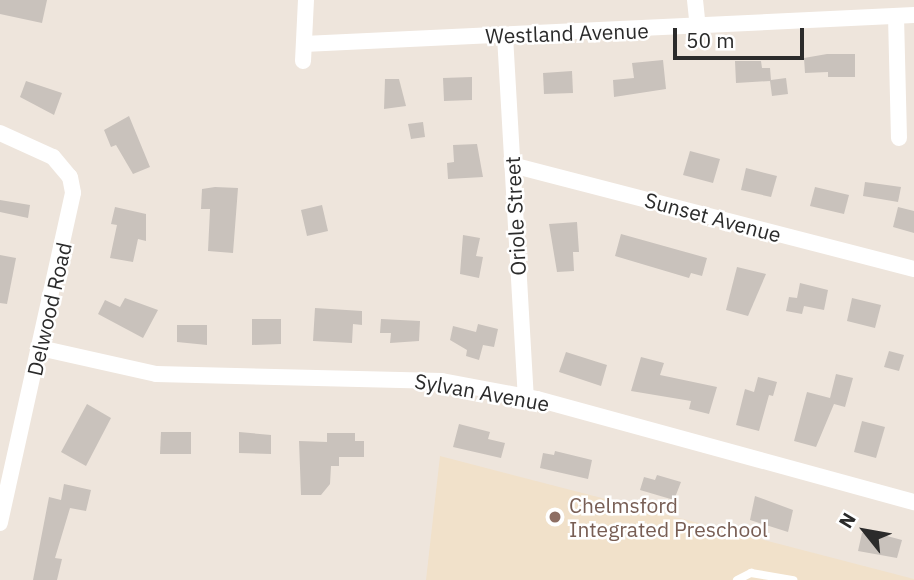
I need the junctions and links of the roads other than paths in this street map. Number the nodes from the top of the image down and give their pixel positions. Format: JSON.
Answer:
{"nodes":[{"id":1,"x":306,"y":0,"type":"edge"},
{"id":2,"x":695,"y":0,"type":"edge"},
{"id":3,"x":914,"y":15,"type":"edge"},
{"id":4,"x":896,"y":16,"type":"junction"},
{"id":5,"x":698,"y":28,"type":"junction"},
{"id":6,"x":505,"y":36,"type":"junction"},
{"id":7,"x":304,"y":44,"type":"junction"},
{"id":8,"x":303,"y":61,"type":"dead end"},
{"id":9,"x":0,"y":133,"type":"edge"},
{"id":10,"x":899,"y":138,"type":"dead end"},
{"id":11,"x":512,"y":165,"type":"junction"},
{"id":12,"x":914,"y":269,"type":"edge"},
{"id":13,"x":40,"y":348,"type":"junction"},
{"id":14,"x":526,"y":397,"type":"junction"},
{"id":15,"x":914,"y":502,"type":"edge"},
{"id":16,"x":0,"y":523,"type":"edge"},
{"id":17,"x":737,"y":580,"type":"edge"},
{"id":18,"x":793,"y":580,"type":"edge"}],
"edges":[{"from":1,"to":7,"type":"street"},
{"from":2,"to":5,"type":"street"},
{"from":3,"to":4,"type":"street","name":"Westland Avenue"},
{"from":4,"to":5,"type":"street","name":"Westland Avenue"},
{"from":4,"to":10,"type":"street"},
{"from":5,"to":6,"type":"street","name":"Westland Avenue"},
{"from":6,"to":7,"type":"street","name":"Westland Avenue"},
{"from":6,"to":11,"type":"street","name":"Oriole Street"},
{"from":7,"to":8,"type":"street"},
{"from":9,"to":13,"type":"street","name":"Delwood Road"},
{"from":11,"to":12,"type":"street","name":"Sunset Avenue"},
{"from":11,"to":14,"type":"street","name":"Oriole Street"},
{"from":13,"to":14,"type":"street","name":"Sylvan Avenue"},
{"from":13,"to":16,"type":"street","name":"Delwood Road"},
{"from":14,"to":15,"type":"street","name":"Sylvan Avenue"},
{"from":17,"to":18,"type":"lane"}]}
